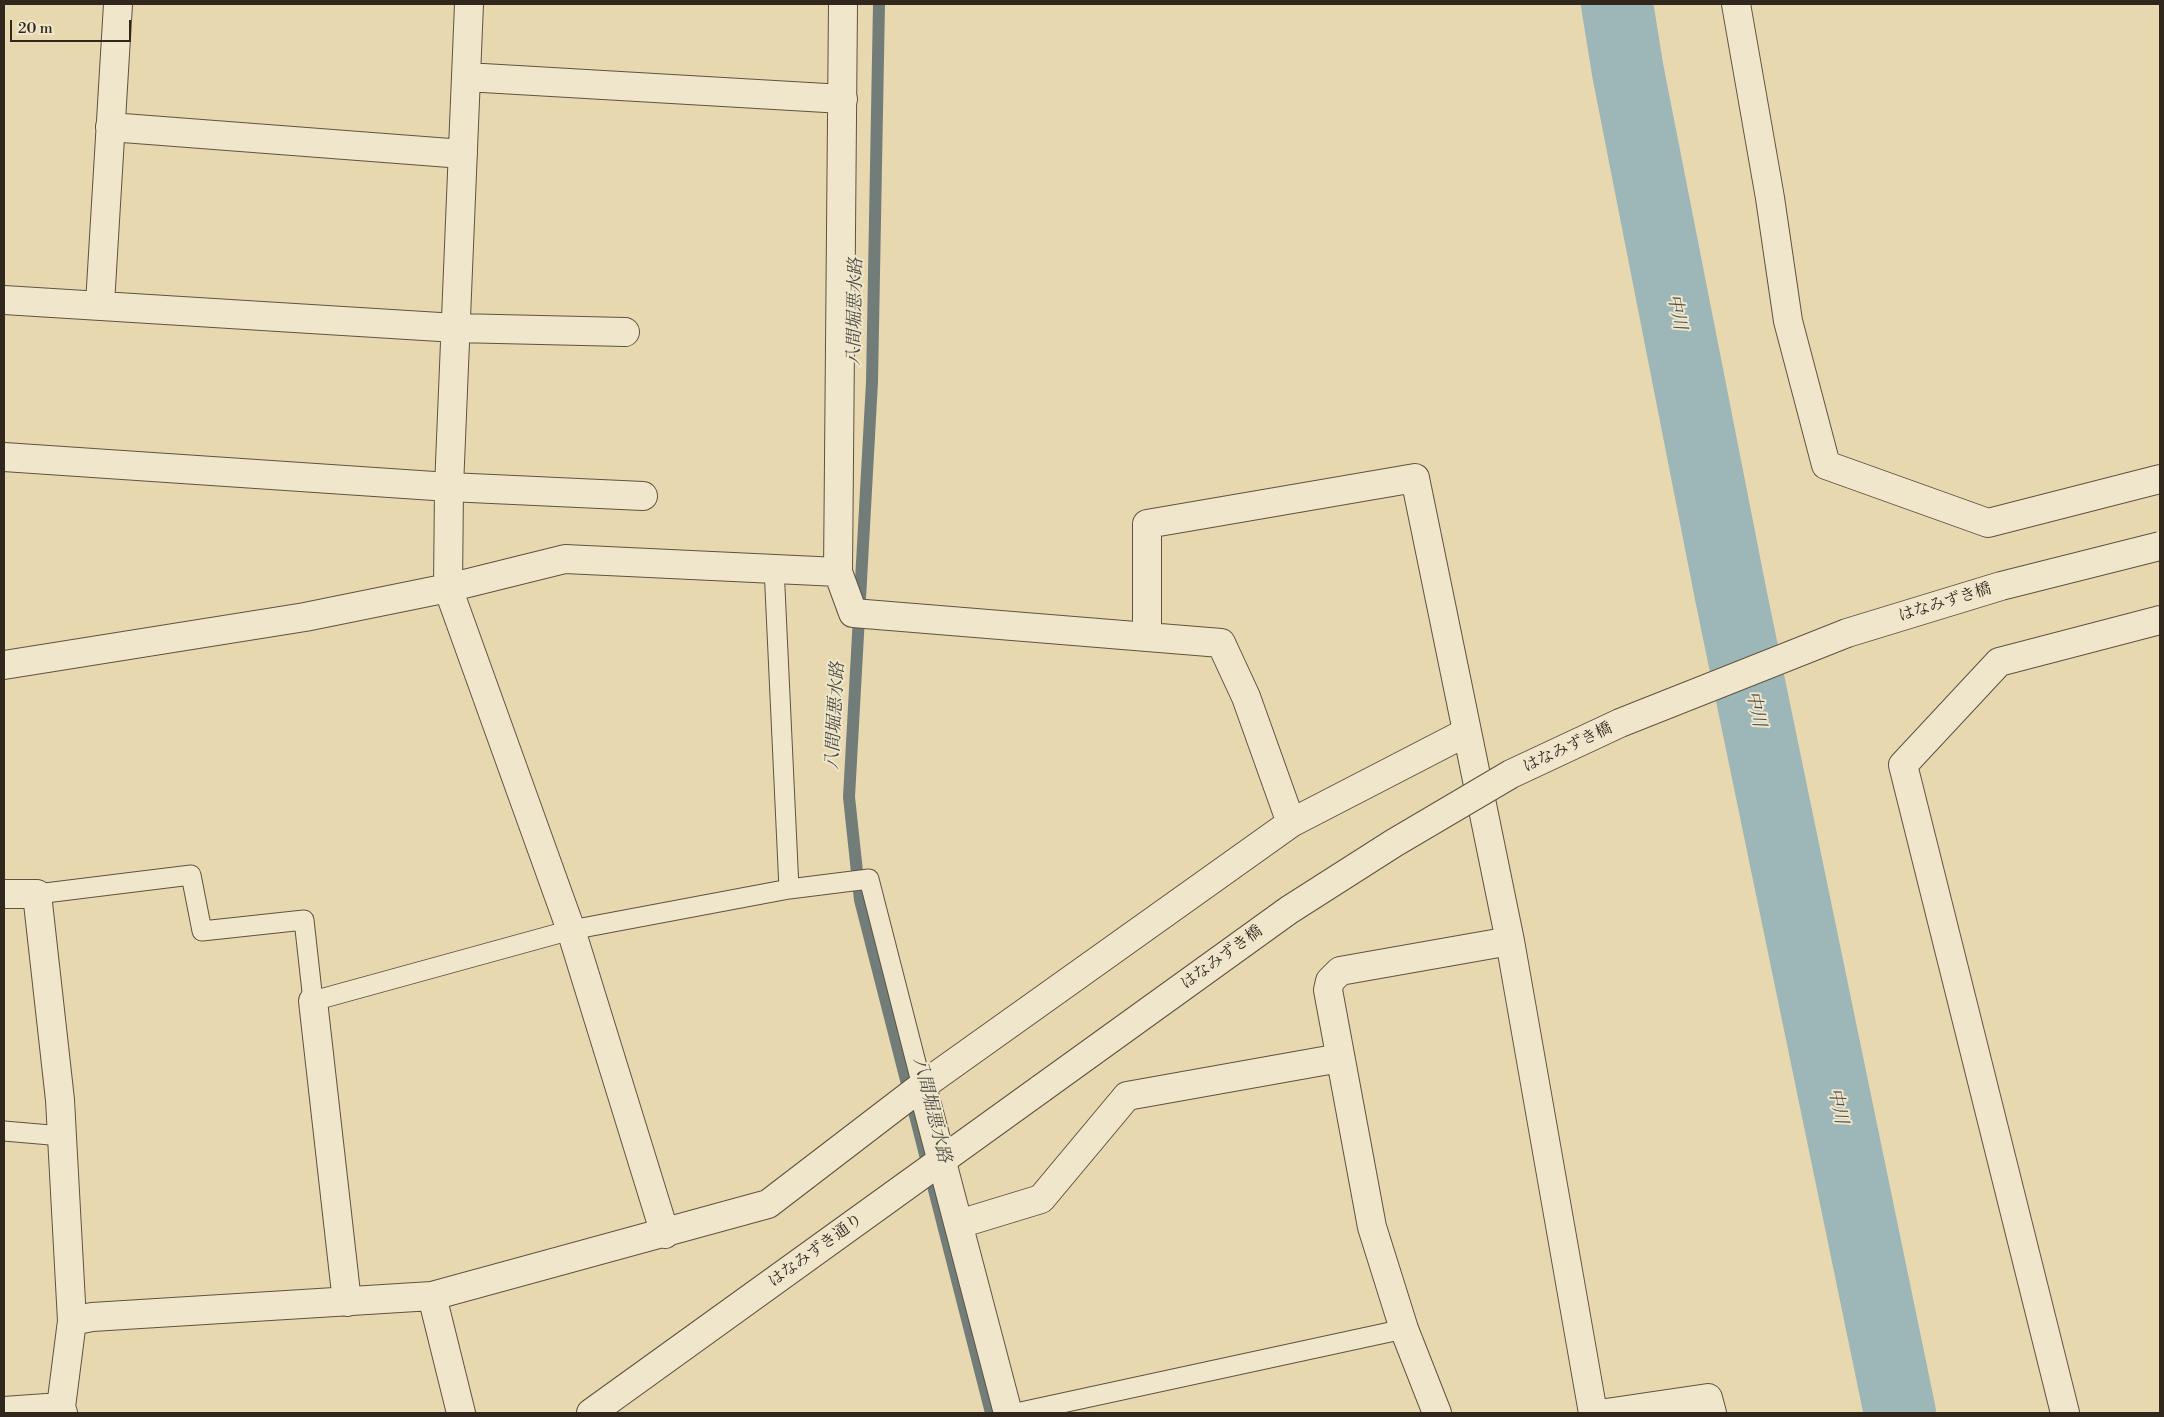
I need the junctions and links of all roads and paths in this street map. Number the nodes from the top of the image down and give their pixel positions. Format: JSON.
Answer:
{"nodes":[{"id":1,"x":118,"y":4,"type":"edge"},
{"id":2,"x":469,"y":4,"type":"edge"},
{"id":3,"x":843,"y":4,"type":"edge"},
{"id":4,"x":1736,"y":4,"type":"edge"},
{"id":5,"x":466,"y":77,"type":"junction"},
{"id":6,"x":843,"y":99,"type":"junction"},
{"id":7,"x":110,"y":127,"type":"junction"},
{"id":8,"x":463,"y":154,"type":"junction"},
{"id":9,"x":4,"y":300,"type":"edge"},
{"id":10,"x":100,"y":304,"type":"junction"},
{"id":11,"x":456,"y":328,"type":"junction"},
{"id":12,"x":625,"y":332,"type":"dead end"},
{"id":13,"x":4,"y":457,"type":"edge"},
{"id":14,"x":2160,"y":480,"type":"edge"},
{"id":15,"x":449,"y":487,"type":"junction"},
{"id":16,"x":643,"y":496,"type":"dead end"},
{"id":17,"x":2160,"y":546,"type":"edge"},
{"id":18,"x":774,"y":567,"type":"junction"},
{"id":19,"x":838,"y":572,"type":"junction"},
{"id":20,"x":448,"y":588,"type":"junction"},
{"id":21,"x":2160,"y":620,"type":"edge"},
{"id":22,"x":1147,"y":637,"type":"junction"},
{"id":23,"x":4,"y":665,"type":"edge"},
{"id":24,"x":1467,"y":732,"type":"junction"},
{"id":25,"x":1291,"y":823,"type":"junction"},
{"id":26,"x":789,"y":890,"type":"junction"},
{"id":27,"x":4,"y":894,"type":"edge"},
{"id":28,"x":37,"y":894,"type":"junction"},
{"id":29,"x":572,"y":930,"type":"junction"},
{"id":30,"x":1510,"y":941,"type":"junction"},
{"id":31,"x":312,"y":1001,"type":"junction"},
{"id":32,"x":1340,"y":1058,"type":"junction"},
{"id":33,"x":1042,"y":1088,"type":"joint"},
{"id":34,"x":909,"y":1097,"type":"junction"},
{"id":35,"x":4,"y":1131,"type":"edge"},
{"id":36,"x":62,"y":1136,"type":"junction"},
{"id":37,"x":933,"y":1167,"type":"junction"},
{"id":38,"x":959,"y":1224,"type":"junction"},
{"id":39,"x":665,"y":1234,"type":"junction"},
{"id":40,"x":432,"y":1296,"type":"junction"},
{"id":41,"x":347,"y":1302,"type":"junction"},
{"id":42,"x":72,"y":1321,"type":"junction"},
{"id":43,"x":1404,"y":1329,"type":"junction"},
{"id":44,"x":62,"y":1410,"type":"edge"},
{"id":45,"x":4,"y":1412,"type":"edge"},
{"id":46,"x":461,"y":1413,"type":"edge"},
{"id":47,"x":590,"y":1413,"type":"edge"},
{"id":48,"x":1008,"y":1413,"type":"edge"},
{"id":49,"x":1016,"y":1413,"type":"edge"},
{"id":50,"x":1438,"y":1413,"type":"edge"},
{"id":51,"x":1593,"y":1413,"type":"edge"},
{"id":52,"x":1606,"y":1413,"type":"edge"},
{"id":53,"x":1712,"y":1413,"type":"edge"},
{"id":54,"x":2065,"y":1413,"type":"edge"}],
"edges":[{"from":1,"to":7,"type":"street"},
{"from":2,"to":5,"type":"street"},
{"from":3,"to":6,"type":"street"},
{"from":4,"to":14,"type":"street"},
{"from":5,"to":6,"type":"street"},
{"from":5,"to":8,"type":"street"},
{"from":6,"to":19,"type":"street"},
{"from":7,"to":8,"type":"street"},
{"from":7,"to":10,"type":"street"},
{"from":8,"to":11,"type":"street"},
{"from":9,"to":10,"type":"street"},
{"from":10,"to":11,"type":"street"},
{"from":11,"to":12,"type":"street"},
{"from":11,"to":15,"type":"street"},
{"from":13,"to":15,"type":"street"},
{"from":15,"to":16,"type":"street"},
{"from":15,"to":20,"type":"street"},
{"from":17,"to":33,"type":"street","name":"はなみずき橋","bridge":true},
{"from":18,"to":19,"type":"street"},
{"from":18,"to":20,"type":"street"},
{"from":18,"to":26,"type":"lane"},
{"from":19,"to":22,"type":"street"},
{"from":20,"to":23,"type":"street"},
{"from":20,"to":29,"type":"street"},
{"from":21,"to":54,"type":"street"},
{"from":22,"to":24,"type":"street"},
{"from":22,"to":25,"type":"street"},
{"from":24,"to":25,"type":"street"},
{"from":24,"to":30,"type":"street"},
{"from":25,"to":34,"type":"street"},
{"from":26,"to":29,"type":"lane"},
{"from":26,"to":34,"type":"lane"},
{"from":27,"to":28,"type":"street"},
{"from":28,"to":31,"type":"lane"},
{"from":28,"to":36,"type":"street"},
{"from":29,"to":31,"type":"lane"},
{"from":29,"to":39,"type":"street"},
{"from":30,"to":32,"type":"street"},
{"from":30,"to":51,"type":"street"},
{"from":31,"to":41,"type":"street"},
{"from":32,"to":38,"type":"street"},
{"from":32,"to":43,"type":"street"},
{"from":33,"to":37,"type":"street","name":"はなみずき通り"},
{"from":34,"to":37,"type":"street"},
{"from":34,"to":39,"type":"street"},
{"from":35,"to":36,"type":"lane"},
{"from":36,"to":42,"type":"street"},
{"from":37,"to":38,"type":"street"},
{"from":37,"to":47,"type":"street","name":"はなみずき通り"},
{"from":38,"to":48,"type":"street"},
{"from":39,"to":40,"type":"street"},
{"from":40,"to":41,"type":"street"},
{"from":40,"to":46,"type":"street"},
{"from":41,"to":42,"type":"street"},
{"from":42,"to":44,"type":"street"},
{"from":43,"to":49,"type":"lane"},
{"from":43,"to":50,"type":"street"},
{"from":44,"to":45,"type":"street"},
{"from":52,"to":53,"type":"street"}]}
